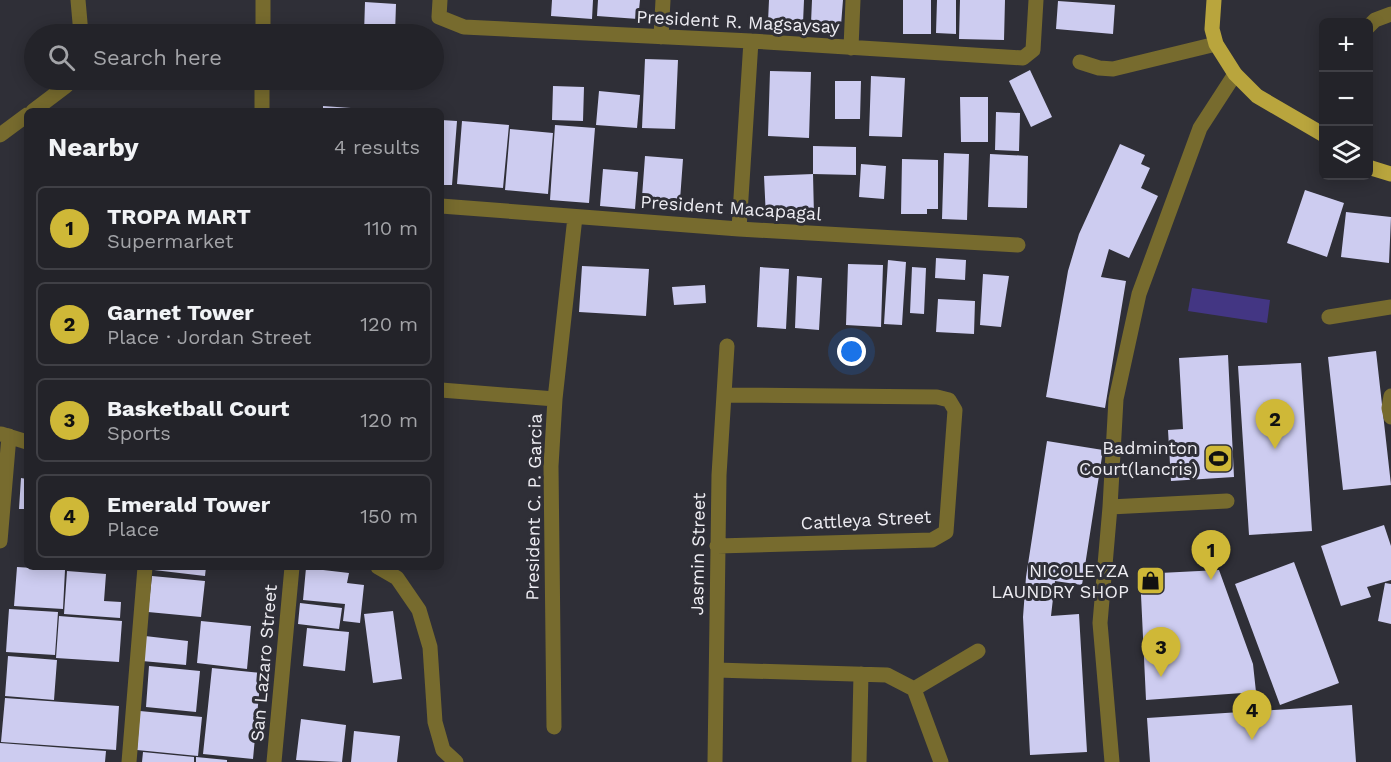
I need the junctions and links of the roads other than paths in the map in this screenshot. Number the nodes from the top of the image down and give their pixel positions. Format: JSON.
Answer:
{"nodes":[{"id":1,"x":78,"y":0,"type":"edge"},
{"id":2,"x":263,"y":0,"type":"edge"},
{"id":3,"x":440,"y":0,"type":"edge"},
{"id":4,"x":663,"y":0,"type":"edge"},
{"id":5,"x":853,"y":0,"type":"edge"},
{"id":6,"x":1036,"y":0,"type":"edge"},
{"id":7,"x":1214,"y":0,"type":"edge"},
{"id":8,"x":1391,"y":14,"type":"edge"},
{"id":9,"x":1373,"y":22,"type":"edge"},
{"id":10,"x":80,"y":24,"type":"edge"},
{"id":11,"x":263,"y":24,"type":"edge"},
{"id":12,"x":661,"y":37,"type":"junction"},
{"id":13,"x":751,"y":41,"type":"junction"},
{"id":14,"x":1216,"y":44,"type":"junction"},
{"id":15,"x":850,"y":48,"type":"junction"},
{"id":16,"x":1080,"y":62,"type":"dead end"},
{"id":17,"x":1235,"y":74,"type":"junction"},
{"id":18,"x":61,"y":90,"type":"edge"},
{"id":19,"x":262,"y":90,"type":"edge"},
{"id":20,"x":37,"y":108,"type":"edge"},
{"id":21,"x":262,"y":108,"type":"edge"},
{"id":22,"x":24,"y":117,"type":"edge"},
{"id":23,"x":1319,"y":133,"type":"edge"},
{"id":24,"x":0,"y":135,"type":"edge"},
{"id":25,"x":1373,"y":169,"type":"edge"},
{"id":26,"x":1391,"y":174,"type":"edge"},
{"id":27,"x":444,"y":206,"type":"edge"},
{"id":28,"x":575,"y":217,"type":"junction"},
{"id":29,"x":739,"y":229,"type":"junction"},
{"id":30,"x":1018,"y":245,"type":"dead end"},
{"id":31,"x":1391,"y":307,"type":"edge"},
{"id":32,"x":1329,"y":317,"type":"dead end"},
{"id":33,"x":727,"y":346,"type":"dead end"},
{"id":34,"x":444,"y":390,"type":"edge"},
{"id":35,"x":726,"y":396,"type":"junction"},
{"id":36,"x":1391,"y":396,"type":"edge"},
{"id":37,"x":555,"y":399,"type":"junction"},
{"id":38,"x":1391,"y":417,"type":"edge"},
{"id":39,"x":5,"y":435,"type":"edge"},
{"id":40,"x":24,"y":441,"type":"edge"},
{"id":41,"x":1227,"y":501,"type":"dead end"},
{"id":42,"x":1110,"y":507,"type":"junction"},
{"id":43,"x":0,"y":541,"type":"edge"},
{"id":44,"x":717,"y":546,"type":"junction"},
{"id":45,"x":145,"y":570,"type":"edge"},
{"id":46,"x":292,"y":570,"type":"edge"},
{"id":47,"x":383,"y":570,"type":"edge"},
{"id":48,"x":978,"y":651,"type":"dead end"},
{"id":49,"x":717,"y":670,"type":"junction"},
{"id":50,"x":861,"y":674,"type":"junction"},
{"id":51,"x":914,"y":689,"type":"junction"},
{"id":52,"x":554,"y":727,"type":"dead end"},
{"id":53,"x":440,"y":756,"type":"edge"},
{"id":54,"x":129,"y":762,"type":"edge"},
{"id":55,"x":274,"y":762,"type":"edge"},
{"id":56,"x":456,"y":762,"type":"edge"},
{"id":57,"x":715,"y":762,"type":"edge"},
{"id":58,"x":859,"y":762,"type":"edge"},
{"id":59,"x":941,"y":762,"type":"edge"},
{"id":60,"x":1112,"y":762,"type":"edge"}],
"edges":[{"from":1,"to":10,"type":"street"},
{"from":2,"to":11,"type":"street"},
{"from":3,"to":12,"type":"street","name":"President R. Magsaysay"},
{"from":4,"to":12,"type":"street"},
{"from":5,"to":15,"type":"street"},
{"from":6,"to":15,"type":"street","name":"President R. Magsaysay"},
{"from":7,"to":14,"type":"main road"},
{"from":8,"to":9,"type":"street"},
{"from":12,"to":13,"type":"street","name":"President R. Magsaysay"},
{"from":13,"to":15,"type":"street","name":"President R. Magsaysay"},
{"from":13,"to":29,"type":"street"},
{"from":14,"to":16,"type":"street"},
{"from":14,"to":17,"type":"main road"},
{"from":17,"to":23,"type":"main road"},
{"from":17,"to":42,"type":"street"},
{"from":18,"to":20,"type":"street"},
{"from":19,"to":21,"type":"street"},
{"from":22,"to":24,"type":"street"},
{"from":25,"to":26,"type":"main road"},
{"from":27,"to":28,"type":"street","name":"President Macapagal"},
{"from":28,"to":29,"type":"street","name":"President Macapagal"},
{"from":28,"to":37,"type":"street","name":"President C. P. Garcia"},
{"from":29,"to":30,"type":"street","name":"President Macapagal"},
{"from":31,"to":32,"type":"street"},
{"from":33,"to":35,"type":"street","name":"Jasmin Street"},
{"from":34,"to":37,"type":"street"},
{"from":35,"to":44,"type":"street","name":"Jasmin Street"},
{"from":35,"to":44,"type":"street","name":"Cattleya Street"},
{"from":36,"to":38,"type":"street"},
{"from":37,"to":52,"type":"street","name":"President C. P. Garcia"},
{"from":39,"to":40,"type":"street"},
{"from":39,"to":43,"type":"street"},
{"from":41,"to":42,"type":"street"},
{"from":42,"to":60,"type":"street"},
{"from":44,"to":49,"type":"street","name":"Jasmin Street"},
{"from":45,"to":54,"type":"street"},
{"from":46,"to":55,"type":"street","name":"San Lazaro Street"},
{"from":47,"to":53,"type":"street"},
{"from":48,"to":51,"type":"street"},
{"from":49,"to":50,"type":"street"},
{"from":49,"to":57,"type":"street","name":"Jasmin Street"},
{"from":50,"to":51,"type":"street"},
{"from":50,"to":58,"type":"street"},
{"from":51,"to":59,"type":"street"},
{"from":53,"to":56,"type":"street"}]}
